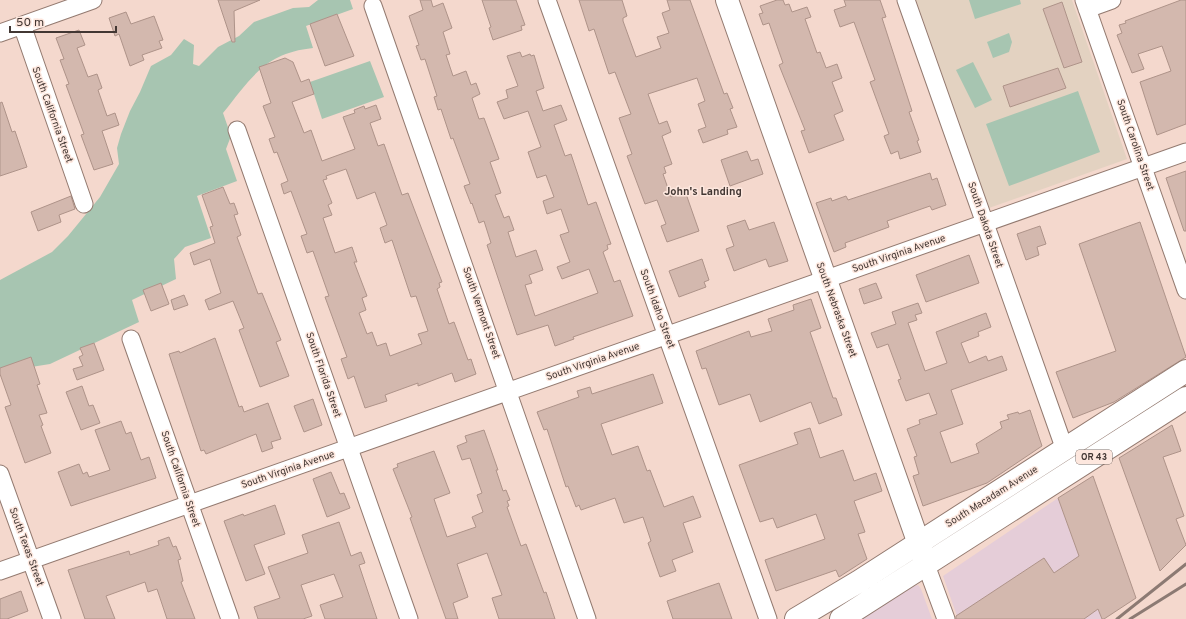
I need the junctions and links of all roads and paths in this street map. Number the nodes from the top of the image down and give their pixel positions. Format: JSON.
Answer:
{"nodes":[{"id":1,"x":93,"y":0,"type":"edge"},
{"id":2,"x":547,"y":0,"type":"edge"},
{"id":3,"x":727,"y":0,"type":"edge"},
{"id":4,"x":906,"y":0,"type":"edge"},
{"id":5,"x":1112,"y":0,"type":"edge"},
{"id":6,"x":1085,"y":4,"type":"edge"},
{"id":7,"x":373,"y":6,"type":"dead end"},
{"id":8,"x":22,"y":25,"type":"junction"},
{"id":9,"x":0,"y":33,"type":"edge"},
{"id":10,"x":237,"y":130,"type":"dead end"},
{"id":11,"x":1186,"y":152,"type":"edge"},
{"id":12,"x":1142,"y":168,"type":"junction"},
{"id":13,"x":84,"y":204,"type":"dead end"},
{"id":14,"x":985,"y":224,"type":"junction"},
{"id":15,"x":826,"y":280,"type":"junction"},
{"id":16,"x":1186,"y":290,"type":"edge"},
{"id":17,"x":667,"y":336,"type":"junction"},
{"id":18,"x":131,"y":339,"type":"dead end"},
{"id":19,"x":1186,"y":371,"type":"edge"},
{"id":20,"x":508,"y":391,"type":"junction"},
{"id":21,"x":1186,"y":398,"type":"edge"},
{"id":22,"x":348,"y":449,"type":"junction"},
{"id":23,"x":1065,"y":450,"type":"junction"},
{"id":24,"x":0,"y":474,"type":"edge"},
{"id":25,"x":189,"y":504,"type":"junction"},
{"id":26,"x":919,"y":543,"type":"junction"},
{"id":27,"x":30,"y":560,"type":"junction"},
{"id":28,"x":926,"y":565,"type":"junction"},
{"id":29,"x":0,"y":571,"type":"edge"},
{"id":30,"x":52,"y":619,"type":"edge"},
{"id":31,"x":230,"y":619,"type":"edge"},
{"id":32,"x":409,"y":619,"type":"edge"},
{"id":33,"x":587,"y":619,"type":"edge"},
{"id":34,"x":768,"y":619,"type":"edge"},
{"id":35,"x":796,"y":619,"type":"edge"},
{"id":36,"x":841,"y":619,"type":"edge"},
{"id":37,"x":946,"y":619,"type":"edge"}],
"edges":[{"from":1,"to":8,"type":"street"},
{"from":2,"to":17,"type":"street","name":"South Idaho Street"},
{"from":3,"to":15,"type":"main road","name":"South Nebraska Street"},
{"from":4,"to":14,"type":"street","name":"South Dakota Street"},
{"from":5,"to":6,"type":"street"},
{"from":6,"to":12,"type":"street","name":"South Carolina Street"},
{"from":7,"to":20,"type":"street","name":"South Vermont Street"},
{"from":8,"to":9,"type":"street"},
{"from":8,"to":13,"type":"street","name":"South California Street"},
{"from":10,"to":22,"type":"street","name":"South Florida Street"},
{"from":11,"to":12,"type":"street","name":"South Virginia Avenue"},
{"from":12,"to":14,"type":"street","name":"South Virginia Avenue"},
{"from":12,"to":16,"type":"street","name":"South Carolina Street"},
{"from":14,"to":15,"type":"street","name":"South Virginia Avenue"},
{"from":14,"to":23,"type":"street","name":"South Dakota Street"},
{"from":15,"to":17,"type":"street","name":"South Virginia Avenue"},
{"from":15,"to":26,"type":"main road","name":"South Nebraska Street"},
{"from":17,"to":20,"type":"street","name":"South Virginia Avenue"},
{"from":17,"to":34,"type":"street","name":"South Idaho Street"},
{"from":18,"to":25,"type":"street","name":"South California Street"},
{"from":19,"to":23,"type":"main road","name":"South Macadam Avenue","number":"OR 43"},
{"from":20,"to":22,"type":"street","name":"South Virginia Avenue"},
{"from":20,"to":33,"type":"street","name":"South Vermont Street"},
{"from":21,"to":28,"type":"main road","number":"OR 43"},
{"from":22,"to":25,"type":"street","name":"South Virginia Avenue"},
{"from":22,"to":32,"type":"street","name":"South Florida Street"},
{"from":23,"to":26,"type":"main road","name":"South Macadam Avenue","number":"OR 43"},
{"from":24,"to":27,"type":"street","name":"South Texas Street"},
{"from":25,"to":27,"type":"street","name":"South Virginia Avenue"},
{"from":25,"to":31,"type":"street","name":"South California Street"},
{"from":26,"to":28,"type":"main road","name":"South Nebraska Street"},
{"from":26,"to":35,"type":"main road","name":"South Macadam Avenue","number":"OR 43"},
{"from":27,"to":29,"type":"street","name":"South Virginia Avenue"},
{"from":27,"to":30,"type":"street","name":"South Texas Street"},
{"from":28,"to":36,"type":"main road","number":"OR 43"},
{"from":28,"to":37,"type":"street","name":"South Nebraska Street"}]}
